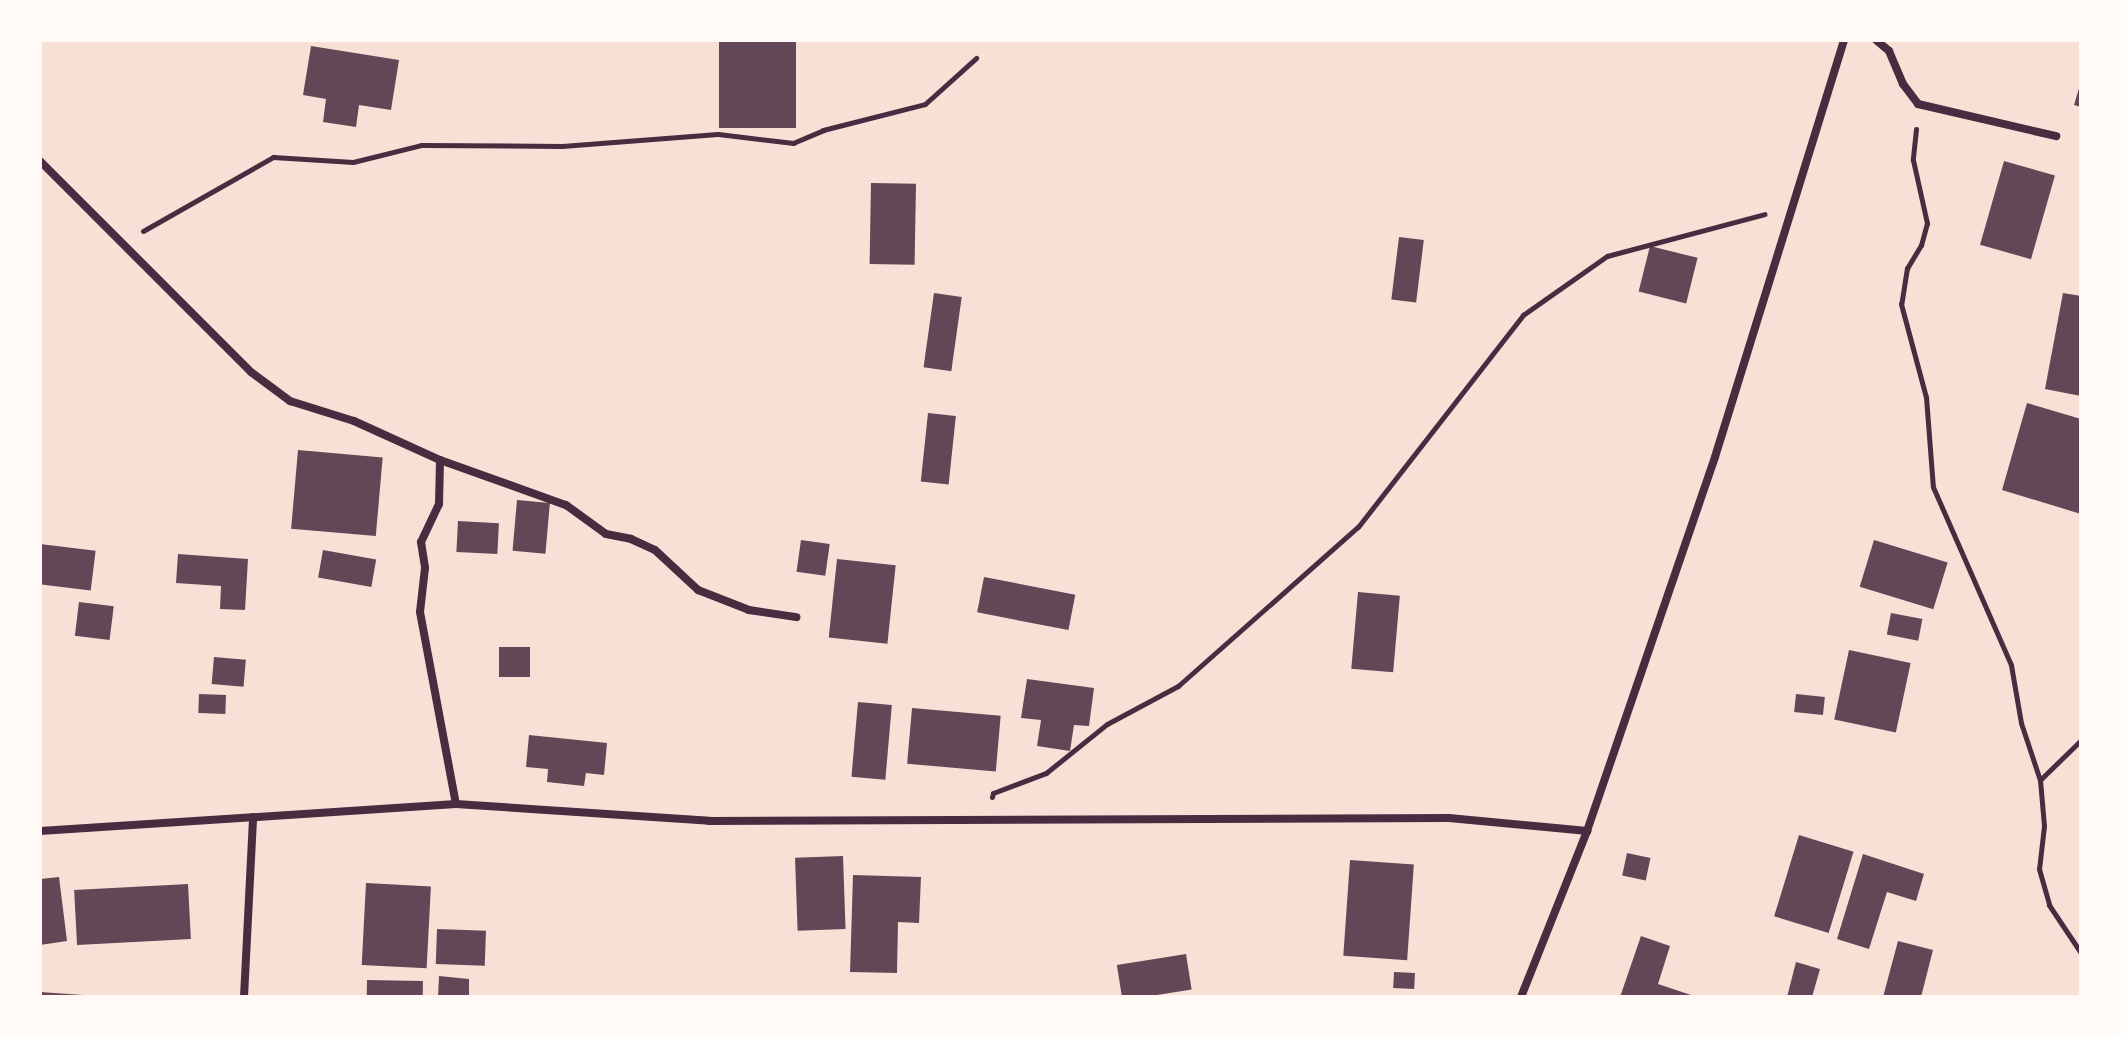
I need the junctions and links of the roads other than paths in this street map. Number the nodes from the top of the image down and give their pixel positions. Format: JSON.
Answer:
{"nodes":[{"id":1,"x":1844,"y":40,"type":"edge"},
{"id":2,"x":1876,"y":40,"type":"edge"},
{"id":3,"x":2056,"y":136,"type":"dead end"},
{"id":4,"x":40,"y":161,"type":"edge"},
{"id":5,"x":440,"y":460,"type":"junction"},
{"id":6,"x":796,"y":617,"type":"dead end"},
{"id":7,"x":456,"y":804,"type":"junction"},
{"id":8,"x":253,"y":817,"type":"junction"},
{"id":9,"x":40,"y":831,"type":"edge"},
{"id":10,"x":1587,"y":831,"type":"junction"},
{"id":11,"x":244,"y":997,"type":"edge"},
{"id":12,"x":1521,"y":997,"type":"edge"}],
"edges":[{"from":1,"to":10,"type":"street"},
{"from":2,"to":3,"type":"street"},
{"from":4,"to":5,"type":"street"},
{"from":5,"to":6,"type":"street"},
{"from":5,"to":7,"type":"street"},
{"from":7,"to":8,"type":"street"},
{"from":7,"to":10,"type":"street"},
{"from":8,"to":9,"type":"street"},
{"from":8,"to":11,"type":"street"},
{"from":10,"to":12,"type":"street"}]}
